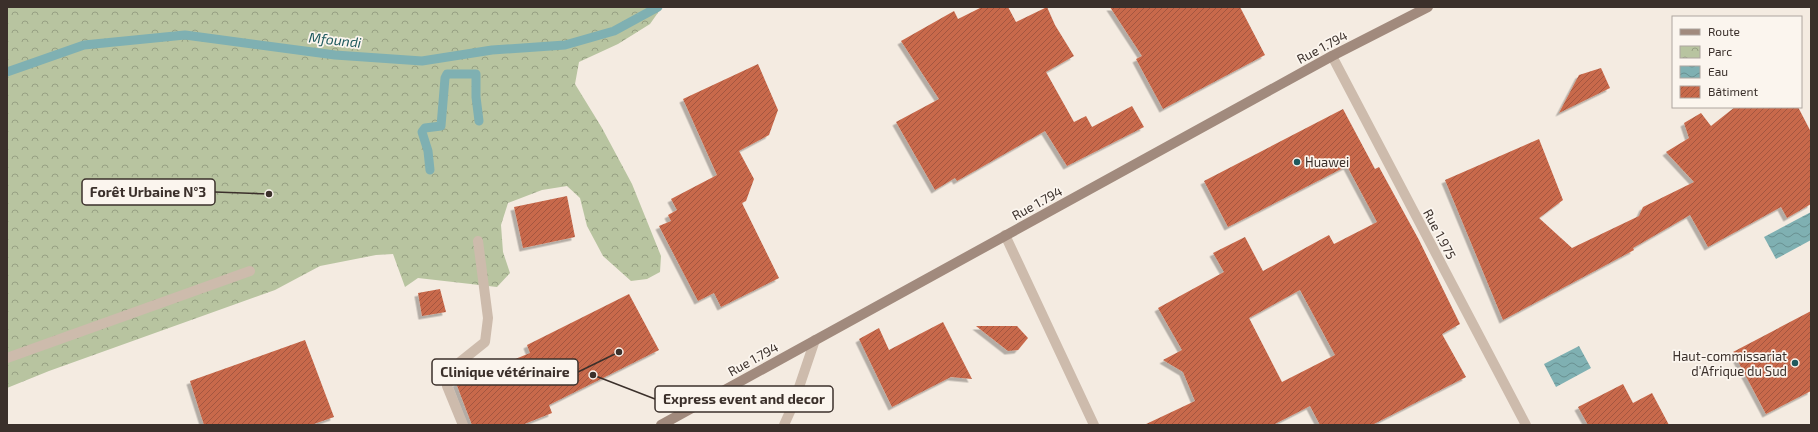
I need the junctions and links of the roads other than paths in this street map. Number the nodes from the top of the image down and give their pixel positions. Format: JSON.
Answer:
{"nodes":[{"id":1,"x":1428,"y":7,"type":"edge"},
{"id":2,"x":1332,"y":56,"type":"junction"},
{"id":3,"x":1005,"y":235,"type":"junction"},
{"id":4,"x":478,"y":241,"type":"dead end"},
{"id":5,"x":250,"y":271,"type":"dead end"},
{"id":6,"x":815,"y":340,"type":"junction"},
{"id":7,"x":7,"y":358,"type":"edge"},
{"id":8,"x":463,"y":425,"type":"edge"},
{"id":9,"x":661,"y":425,"type":"edge"},
{"id":10,"x":784,"y":425,"type":"edge"},
{"id":11,"x":1094,"y":425,"type":"edge"},
{"id":12,"x":1526,"y":425,"type":"edge"}],
"edges":[{"from":1,"to":2,"type":"street","name":"Rue 1.794"},
{"from":2,"to":3,"type":"street","name":"Rue 1.794"},
{"from":2,"to":12,"type":"street","name":"Rue 1.975"},
{"from":3,"to":6,"type":"street","name":"Rue 1.794"},
{"from":3,"to":11,"type":"street"},
{"from":4,"to":8,"type":"street"},
{"from":5,"to":7,"type":"street"},
{"from":6,"to":9,"type":"street","name":"Rue 1.794"},
{"from":6,"to":10,"type":"street"}]}
